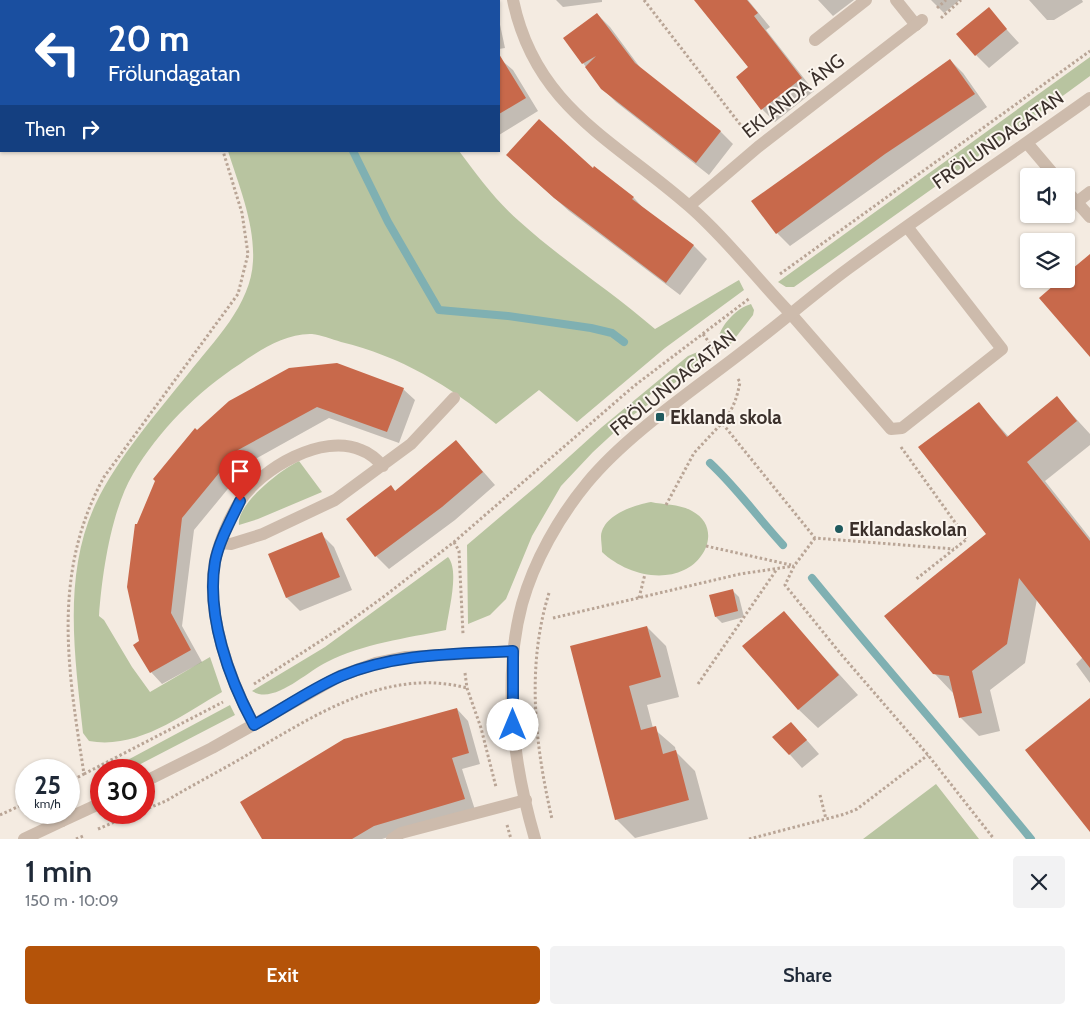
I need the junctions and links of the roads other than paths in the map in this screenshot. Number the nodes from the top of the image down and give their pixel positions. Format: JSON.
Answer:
{"nodes":[{"id":1,"x":513,"y":0,"type":"edge"},
{"id":2,"x":866,"y":0,"type":"edge"},
{"id":3,"x":896,"y":0,"type":"edge"},
{"id":4,"x":815,"y":40,"type":"dead end"},
{"id":5,"x":1090,"y":98,"type":"edge"},
{"id":6,"x":1027,"y":143,"type":"junction"},
{"id":7,"x":1047,"y":168,"type":"edge"},
{"id":8,"x":1090,"y":192,"type":"edge"},
{"id":9,"x":1077,"y":202,"type":"joint"},
{"id":10,"x":689,"y":206,"type":"junction"},
{"id":11,"x":1090,"y":218,"type":"edge"},
{"id":12,"x":908,"y":228,"type":"junction"},
{"id":13,"x":791,"y":314,"type":"junction"},
{"id":14,"x":454,"y":398,"type":"dead end"},
{"id":15,"x":382,"y":466,"type":"junction"},
{"id":16,"x":220,"y":543,"type":"junction"},
{"id":17,"x":513,"y":651,"type":"junction"},
{"id":18,"x":254,"y":725,"type":"junction"},
{"id":19,"x":155,"y":776,"type":"edge"},
{"id":20,"x":526,"y":800,"type":"junction"},
{"id":21,"x":49,"y":824,"type":"edge"},
{"id":22,"x":24,"y":839,"type":"edge"},
{"id":23,"x":392,"y":839,"type":"edge"},
{"id":24,"x":535,"y":839,"type":"edge"}],
"edges":[{"from":1,"to":10,"type":"street"},
{"from":2,"to":4,"type":"street"},
{"from":3,"to":10,"type":"street","name":"EKLANDA ÄNG"},
{"from":5,"to":6,"type":"street","name":"FRÖLUNDAGATAN"},
{"from":6,"to":7,"type":"street"},
{"from":6,"to":12,"type":"street","name":"FRÖLUNDAGATAN"},
{"from":8,"to":9,"type":"street"},
{"from":9,"to":11,"type":"street"},
{"from":10,"to":13,"type":"street"},
{"from":12,"to":13,"type":"street","name":"FRÖLUNDAGATAN"},
{"from":12,"to":13,"type":"street"},
{"from":13,"to":17,"type":"street","name":"FRÖLUNDAGATAN"},
{"from":14,"to":15,"type":"street"},
{"from":15,"to":16,"type":"street"},
{"from":15,"to":16,"type":"street"},
{"from":16,"to":18,"type":"street"},
{"from":17,"to":18,"type":"street"},
{"from":17,"to":20,"type":"street","name":"FRÖLUNDAGATAN"},
{"from":18,"to":19,"type":"street"},
{"from":20,"to":23,"type":"street"},
{"from":20,"to":24,"type":"street","name":"FRÖLUNDAGATAN"},
{"from":21,"to":22,"type":"street"}]}
